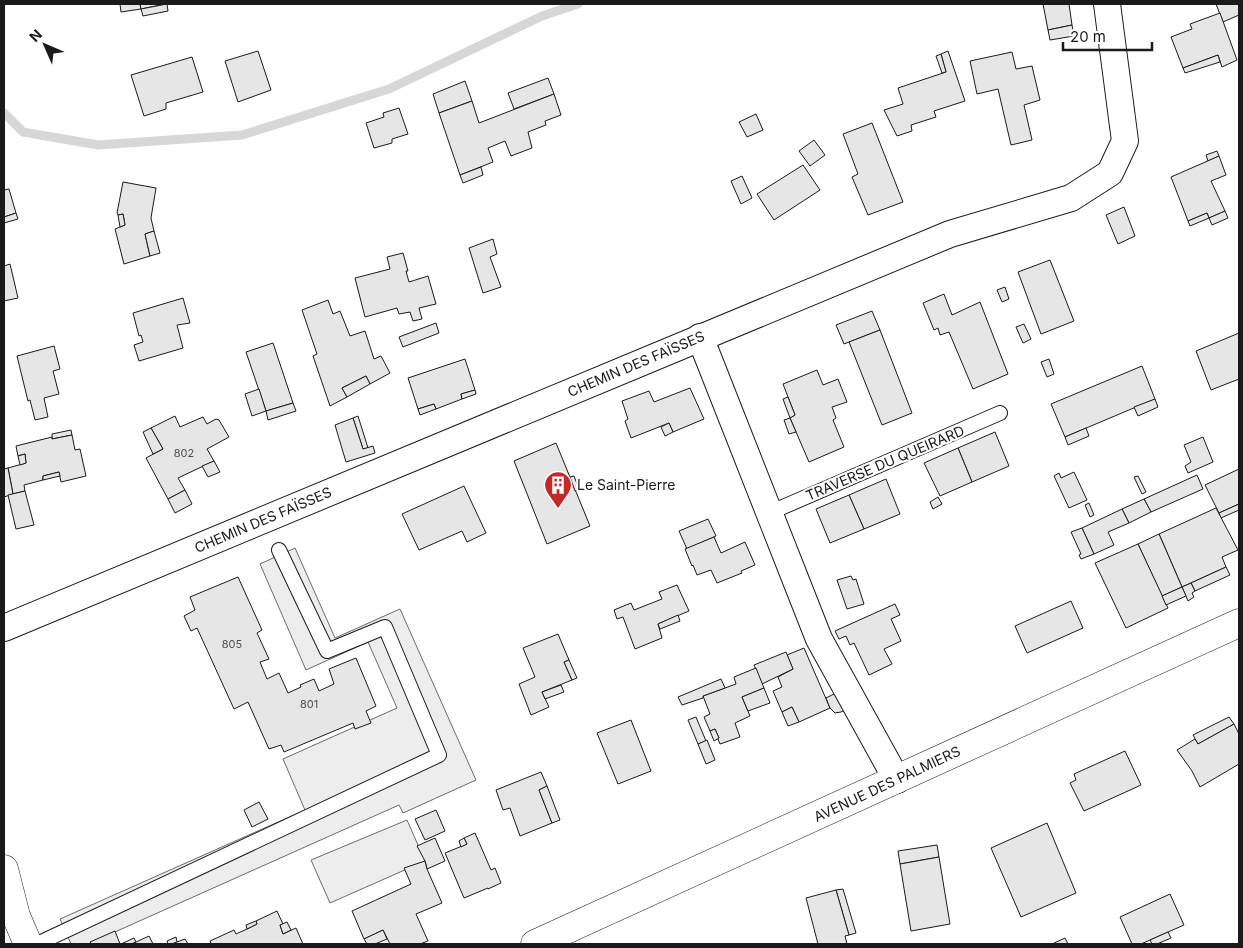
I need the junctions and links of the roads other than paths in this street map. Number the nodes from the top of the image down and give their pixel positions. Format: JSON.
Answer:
{"nodes":[{"id":1,"x":1107,"y":4,"type":"edge"},
{"id":2,"x":700,"y":337,"type":"junction"},
{"id":3,"x":1000,"y":414,"type":"dead end"},
{"id":4,"x":769,"y":513,"type":"junction"},
{"id":5,"x":278,"y":550,"type":"dead end"},
{"id":6,"x":1239,"y":623,"type":"edge"},
{"id":7,"x":4,"y":628,"type":"edge"},
{"id":8,"x":897,"y":780,"type":"junction"},
{"id":9,"x":4,"y":869,"type":"edge"},
{"id":10,"x":28,"y":944,"type":"edge"},
{"id":11,"x":37,"y":944,"type":"edge"},
{"id":12,"x":535,"y":944,"type":"edge"}],
"edges":[{"from":1,"to":2,"type":"street","name":"CHEMIN DES FAÏSSES"},
{"from":2,"to":4,"type":"street"},
{"from":2,"to":7,"type":"street","name":"CHEMIN DES FAÏSSES"},
{"from":3,"to":4,"type":"lane","name":"TRAVERSE DU QUEIRARD"},
{"from":4,"to":8,"type":"street"},
{"from":5,"to":11,"type":"lane"},
{"from":6,"to":8,"type":"main road","name":"AVENUE DES PALMIERS"},
{"from":8,"to":12,"type":"main road","name":"AVENUE DES PALMIERS"},
{"from":9,"to":10,"type":"main road"}]}
